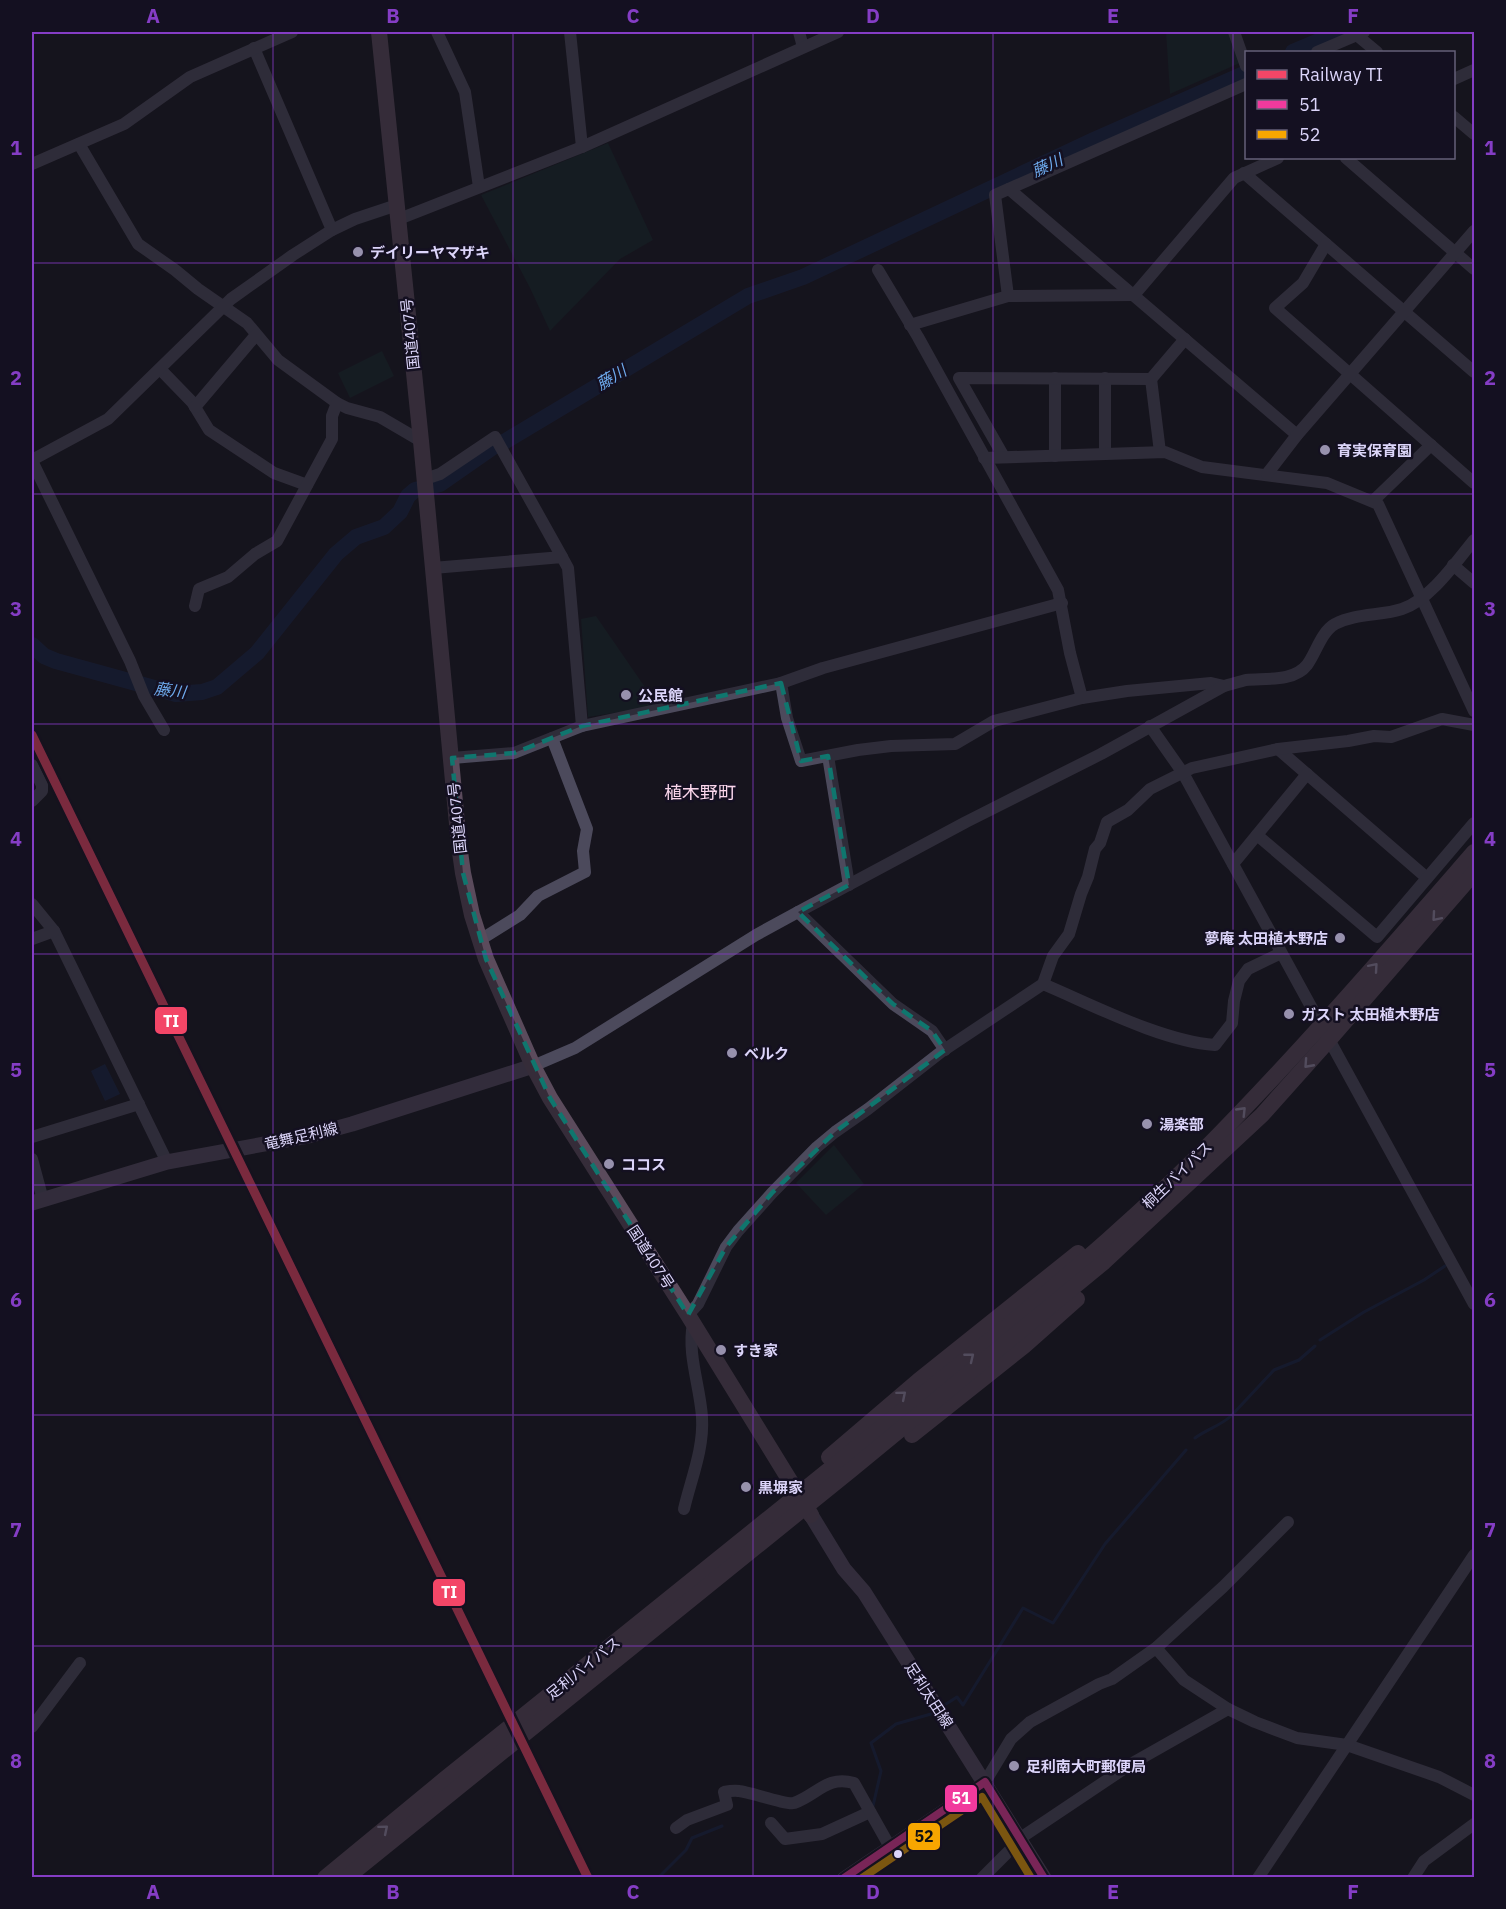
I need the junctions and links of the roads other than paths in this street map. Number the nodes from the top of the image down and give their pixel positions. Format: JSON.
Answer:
{"nodes":[{"id":1,"x":292,"y":32,"type":"edge"},
{"id":2,"x":379,"y":32,"type":"edge"},
{"id":3,"x":437,"y":32,"type":"edge"},
{"id":4,"x":570,"y":32,"type":"edge"},
{"id":5,"x":799,"y":32,"type":"edge"},
{"id":6,"x":838,"y":32,"type":"edge"},
{"id":7,"x":1234,"y":32,"type":"edge"},
{"id":8,"x":1358,"y":33,"type":"edge"},
{"id":9,"x":803,"y":47,"type":"junction"},
{"id":10,"x":254,"y":48,"type":"junction"},
{"id":11,"x":1319,"y":51,"type":"edge"},
{"id":12,"x":1376,"y":51,"type":"edge"},
{"id":13,"x":1245,"y":63,"type":"edge"},
{"id":14,"x":1474,"y":70,"type":"edge"},
{"id":15,"x":1455,"y":79,"type":"edge"},
{"id":16,"x":1245,"y":84,"type":"edge"},
{"id":17,"x":1455,"y":118,"type":"edge"},
{"id":18,"x":1474,"y":134,"type":"edge"},
{"id":19,"x":79,"y":144,"type":"junction"},
{"id":20,"x":582,"y":147,"type":"junction"},
{"id":21,"x":1276,"y":159,"type":"edge"},
{"id":22,"x":1347,"y":159,"type":"edge"},
{"id":23,"x":32,"y":164,"type":"edge"},
{"id":24,"x":1244,"y":173,"type":"junction"},
{"id":25,"x":479,"y":187,"type":"junction"},
{"id":26,"x":1009,"y":189,"type":"junction"},
{"id":27,"x":398,"y":212,"type":"junction"},
{"id":28,"x":332,"y":230,"type":"junction"},
{"id":29,"x":1474,"y":231,"type":"edge"},
{"id":30,"x":1326,"y":244,"type":"junction"},
{"id":31,"x":1456,"y":253,"type":"junction"},
{"id":32,"x":1474,"y":269,"type":"edge"},
{"id":33,"x":878,"y":270,"type":"dead end"},
{"id":34,"x":1134,"y":295,"type":"junction"},
{"id":35,"x":1008,"y":296,"type":"junction"},
{"id":36,"x":223,"y":307,"type":"junction"},
{"id":37,"x":1405,"y":313,"type":"junction"},
{"id":38,"x":910,"y":326,"type":"junction"},
{"id":39,"x":256,"y":335,"type":"junction"},
{"id":40,"x":1185,"y":339,"type":"junction"},
{"id":41,"x":160,"y":369,"type":"junction"},
{"id":42,"x":1474,"y":372,"type":"edge"},
{"id":43,"x":1350,"y":375,"type":"junction"},
{"id":44,"x":1055,"y":378,"type":"junction"},
{"id":45,"x":1105,"y":378,"type":"junction"},
{"id":46,"x":1151,"y":379,"type":"junction"},
{"id":47,"x":337,"y":403,"type":"junction"},
{"id":48,"x":195,"y":406,"type":"junction"},
{"id":49,"x":1298,"y":435,"type":"junction"},
{"id":50,"x":421,"y":441,"type":"junction"},
{"id":51,"x":1431,"y":445,"type":"junction"},
{"id":52,"x":1160,"y":452,"type":"junction"},
{"id":53,"x":1105,"y":454,"type":"junction"},
{"id":54,"x":1054,"y":456,"type":"junction"},
{"id":55,"x":1004,"y":457,"type":"junction"},
{"id":56,"x":984,"y":458,"type":"junction"},
{"id":57,"x":32,"y":460,"type":"edge"},
{"id":58,"x":1266,"y":474,"type":"junction"},
{"id":59,"x":425,"y":479,"type":"junction"},
{"id":60,"x":1474,"y":483,"type":"edge"},
{"id":61,"x":307,"y":486,"type":"junction"},
{"id":62,"x":1372,"y":501,"type":"junction"},
{"id":63,"x":1474,"y":540,"type":"edge"},
{"id":64,"x":562,"y":557,"type":"junction"},
{"id":65,"x":1453,"y":565,"type":"junction"},
{"id":66,"x":433,"y":568,"type":"junction"},
{"id":67,"x":1474,"y":583,"type":"edge"},
{"id":68,"x":1423,"y":598,"type":"junction"},
{"id":69,"x":1062,"y":603,"type":"junction"},
{"id":70,"x":195,"y":606,"type":"dead end"},
{"id":71,"x":781,"y":683,"type":"junction"},
{"id":72,"x":1224,"y":686,"type":"junction"},
{"id":73,"x":1082,"y":698,"type":"junction"},
{"id":74,"x":1474,"y":711,"type":"edge"},
{"id":75,"x":1474,"y":725,"type":"edge"},
{"id":76,"x":582,"y":726,"type":"junction"},
{"id":77,"x":1150,"y":726,"type":"junction"},
{"id":78,"x":164,"y":730,"type":"dead end"},
{"id":79,"x":552,"y":738,"type":"junction"},
{"id":80,"x":1278,"y":749,"type":"junction"},
{"id":81,"x":828,"y":756,"type":"junction"},
{"id":82,"x":452,"y":758,"type":"junction"},
{"id":83,"x":32,"y":765,"type":"edge"},
{"id":84,"x":1183,"y":773,"type":"junction"},
{"id":85,"x":1307,"y":774,"type":"junction"},
{"id":86,"x":32,"y":801,"type":"edge"},
{"id":87,"x":1474,"y":823,"type":"edge"},
{"id":88,"x":1257,"y":835,"type":"junction"},
{"id":89,"x":1474,"y":852,"type":"edge"},
{"id":90,"x":1233,"y":864,"type":"junction"},
{"id":91,"x":1474,"y":873,"type":"edge"},
{"id":92,"x":1427,"y":878,"type":"junction"},
{"id":93,"x":849,"y":885,"type":"junction"},
{"id":94,"x":32,"y":904,"type":"edge"},
{"id":95,"x":798,"y":912,"type":"junction"},
{"id":96,"x":54,"y":931,"type":"junction"},
{"id":97,"x":32,"y":939,"type":"edge"},
{"id":98,"x":480,"y":939,"type":"junction"},
{"id":99,"x":1281,"y":953,"type":"junction"},
{"id":100,"x":1043,"y":984,"type":"junction"},
{"id":101,"x":1325,"y":1034,"type":"junction"},
{"id":102,"x":945,"y":1050,"type":"junction"},
{"id":103,"x":533,"y":1066,"type":"junction"},
{"id":104,"x":139,"y":1104,"type":"junction"},
{"id":105,"x":32,"y":1137,"type":"edge"},
{"id":106,"x":1201,"y":1153,"type":"junction"},
{"id":107,"x":32,"y":1160,"type":"edge"},
{"id":108,"x":167,"y":1162,"type":"junction"},
{"id":109,"x":1196,"y":1178,"type":"junction"},
{"id":110,"x":37,"y":1202,"type":"edge"},
{"id":111,"x":1474,"y":1304,"type":"edge"},
{"id":112,"x":691,"y":1320,"type":"junction"},
{"id":113,"x":847,"y":1465,"type":"junction"},
{"id":114,"x":793,"y":1487,"type":"junction"},
{"id":115,"x":684,"y":1509,"type":"dead end"},
{"id":116,"x":811,"y":1515,"type":"junction"},
{"id":117,"x":1288,"y":1522,"type":"dead end"},
{"id":118,"x":1474,"y":1555,"type":"edge"},
{"id":119,"x":1156,"y":1648,"type":"junction"},
{"id":120,"x":80,"y":1663,"type":"dead end"},
{"id":121,"x":1228,"y":1709,"type":"junction"},
{"id":122,"x":32,"y":1727,"type":"edge"},
{"id":123,"x":1347,"y":1745,"type":"junction"},
{"id":124,"x":445,"y":1779,"type":"junction"},
{"id":125,"x":985,"y":1782,"type":"junction"},
{"id":126,"x":1474,"y":1795,"type":"edge"},
{"id":127,"x":430,"y":1809,"type":"junction"},
{"id":128,"x":870,"y":1812,"type":"junction"},
{"id":129,"x":771,"y":1823,"type":"dead end"},
{"id":130,"x":1474,"y":1824,"type":"edge"},
{"id":131,"x":676,"y":1828,"type":"dead end"},
{"id":132,"x":1019,"y":1839,"type":"junction"},
{"id":133,"x":890,"y":1846,"type":"junction"},
{"id":134,"x":344,"y":1873,"type":"edge"},
{"id":135,"x":325,"y":1878,"type":"edge"},
{"id":136,"x":843,"y":1878,"type":"edge"},
{"id":137,"x":982,"y":1878,"type":"edge"},
{"id":138,"x":1044,"y":1878,"type":"edge"},
{"id":139,"x":1258,"y":1878,"type":"edge"},
{"id":140,"x":1413,"y":1878,"type":"edge"}],
"edges":[{"from":1,"to":10,"type":"street"},
{"from":2,"to":27,"type":"highway","name":"国道407号"},
{"from":3,"to":25,"type":"street"},
{"from":4,"to":20,"type":"street"},
{"from":5,"to":9,"type":"street"},
{"from":6,"to":9,"type":"street"},
{"from":7,"to":13,"type":"street"},
{"from":8,"to":11,"type":"street"},
{"from":8,"to":12,"type":"street"},
{"from":9,"to":20,"type":"street"},
{"from":10,"to":19,"type":"street"},
{"from":10,"to":28,"type":"street"},
{"from":14,"to":15,"type":"street"},
{"from":16,"to":26,"type":"street"},
{"from":17,"to":18,"type":"street"},
{"from":19,"to":23,"type":"street"},
{"from":19,"to":36,"type":"street"},
{"from":20,"to":25,"type":"street"},
{"from":21,"to":24,"type":"street"},
{"from":22,"to":31,"type":"street"},
{"from":24,"to":30,"type":"street"},
{"from":24,"to":34,"type":"street"},
{"from":25,"to":27,"type":"street"},
{"from":26,"to":34,"type":"street"},
{"from":26,"to":35,"type":"street"},
{"from":27,"to":28,"type":"street"},
{"from":27,"to":50,"type":"highway","name":"国道407号"},
{"from":28,"to":36,"type":"street"},
{"from":29,"to":31,"type":"street"},
{"from":30,"to":37,"type":"street"},
{"from":30,"to":43,"type":"street"},
{"from":31,"to":32,"type":"street"},
{"from":31,"to":37,"type":"street"},
{"from":33,"to":38,"type":"street"},
{"from":34,"to":35,"type":"street"},
{"from":34,"to":40,"type":"street"},
{"from":35,"to":38,"type":"street"},
{"from":36,"to":39,"type":"street"},
{"from":36,"to":41,"type":"street"},
{"from":37,"to":42,"type":"street"},
{"from":37,"to":43,"type":"street"},
{"from":38,"to":56,"type":"street"},
{"from":39,"to":47,"type":"street"},
{"from":39,"to":48,"type":"street"},
{"from":40,"to":46,"type":"street"},
{"from":40,"to":49,"type":"street"},
{"from":41,"to":48,"type":"street"},
{"from":41,"to":57,"type":"street"},
{"from":43,"to":49,"type":"street"},
{"from":43,"to":51,"type":"street"},
{"from":44,"to":45,"type":"street"},
{"from":44,"to":54,"type":"street"},
{"from":44,"to":55,"type":"street"},
{"from":45,"to":46,"type":"street"},
{"from":45,"to":53,"type":"street"},
{"from":46,"to":52,"type":"street"},
{"from":47,"to":50,"type":"street"},
{"from":47,"to":61,"type":"street"},
{"from":48,"to":61,"type":"street"},
{"from":49,"to":58,"type":"street"},
{"from":50,"to":59,"type":"highway","name":"国道407号"},
{"from":51,"to":60,"type":"street"},
{"from":51,"to":62,"type":"street"},
{"from":52,"to":53,"type":"street"},
{"from":52,"to":58,"type":"street"},
{"from":53,"to":54,"type":"street"},
{"from":54,"to":55,"type":"street"},
{"from":55,"to":56,"type":"street"},
{"from":56,"to":69,"type":"street"},
{"from":57,"to":78,"type":"street"},
{"from":58,"to":62,"type":"street"},
{"from":59,"to":64,"type":"street"},
{"from":59,"to":66,"type":"highway","name":"国道407号"},
{"from":61,"to":70,"type":"street"},
{"from":62,"to":68,"type":"street"},
{"from":63,"to":65,"type":"street"},
{"from":64,"to":66,"type":"street"},
{"from":64,"to":76,"type":"street"},
{"from":65,"to":67,"type":"street"},
{"from":65,"to":68,"type":"street"},
{"from":66,"to":82,"type":"highway","name":"国道407号"},
{"from":68,"to":72,"type":"street"},
{"from":68,"to":74,"type":"street"},
{"from":69,"to":71,"type":"street"},
{"from":69,"to":73,"type":"street"},
{"from":71,"to":76,"type":"street"},
{"from":71,"to":81,"type":"street"},
{"from":72,"to":73,"type":"street"},
{"from":72,"to":77,"type":"street"},
{"from":73,"to":81,"type":"street"},
{"from":75,"to":80,"type":"street"},
{"from":76,"to":79,"type":"street"},
{"from":77,"to":84,"type":"street"},
{"from":77,"to":93,"type":"street"},
{"from":79,"to":82,"type":"street"},
{"from":79,"to":98,"type":"street"},
{"from":80,"to":84,"type":"street"},
{"from":80,"to":85,"type":"street"},
{"from":81,"to":93,"type":"street"},
{"from":82,"to":98,"type":"highway","name":"国道407号"},
{"from":83,"to":86,"type":"street"},
{"from":84,"to":90,"type":"street"},
{"from":84,"to":100,"type":"street"},
{"from":85,"to":88,"type":"street"},
{"from":85,"to":92,"type":"street"},
{"from":87,"to":92,"type":"street"},
{"from":88,"to":90,"type":"street"},
{"from":88,"to":92,"type":"street"},
{"from":101,"to":89,"type":"highway","name":"桐生バイパス","one_way":true},
{"from":90,"to":99,"type":"street"},
{"from":91,"to":101,"type":"highway","name":"桐生バイパス","one_way":true},
{"from":93,"to":95,"type":"street"},
{"from":94,"to":96,"type":"street"},
{"from":95,"to":102,"type":"street"},
{"from":95,"to":103,"type":"street"},
{"from":96,"to":97,"type":"street"},
{"from":96,"to":104,"type":"street"},
{"from":98,"to":103,"type":"highway","name":"国道407号"},
{"from":99,"to":100,"type":"street"},
{"from":99,"to":101,"type":"street"},
{"from":100,"to":102,"type":"street"},
{"from":106,"to":101,"type":"highway","name":"桐生バイパス","one_way":true},
{"from":101,"to":109,"type":"highway","name":"桐生バイパス","one_way":true},
{"from":101,"to":111,"type":"street"},
{"from":102,"to":112,"type":"street"},
{"from":103,"to":108,"type":"main road","name":"竜舞足利線"},
{"from":103,"to":112,"type":"highway","name":"国道407号"},
{"from":104,"to":105,"type":"street"},
{"from":104,"to":108,"type":"street"},
{"from":113,"to":106,"type":"highway","name":"桐生バイパス","one_way":true},
{"from":114,"to":106,"type":"highway","one_way":true},
{"from":107,"to":110,"type":"street"},
{"from":108,"to":110,"type":"main road","name":"竜舞足利線"},
{"from":109,"to":113,"type":"highway","name":"桐生バイパス"},
{"from":109,"to":116,"type":"highway"},
{"from":112,"to":114,"type":"highway","name":"国道407号"},
{"from":112,"to":115,"type":"street"},
{"from":113,"to":124,"type":"highway","name":"足利バイパス"},
{"from":113,"to":127,"type":"highway","name":"足利バイパス"},
{"from":114,"to":116,"type":"highway","name":"国道407号"},
{"from":114,"to":124,"type":"highway"},
{"from":116,"to":125,"type":"main road","name":"足利太田線"},
{"from":116,"to":127,"type":"highway"},
{"from":117,"to":119,"type":"street"},
{"from":118,"to":123,"type":"street"},
{"from":119,"to":121,"type":"street"},
{"from":119,"to":125,"type":"street"},
{"from":120,"to":122,"type":"street"},
{"from":121,"to":123,"type":"street"},
{"from":121,"to":132,"type":"street"},
{"from":123,"to":126,"type":"street"},
{"from":123,"to":139,"type":"street"},
{"from":134,"to":124,"type":"highway","name":"足利バイパス","one_way":true},
{"from":125,"to":132,"type":"main road","name":"足利太田線"},
{"from":125,"to":133,"type":"street"},
{"from":127,"to":134,"type":"highway","name":"足利バイパス"},
{"from":128,"to":129,"type":"street"},
{"from":128,"to":131,"type":"street"},
{"from":128,"to":133,"type":"street"},
{"from":130,"to":140,"type":"street"},
{"from":132,"to":137,"type":"street"},
{"from":132,"to":138,"type":"main road","name":"足利太田線"},
{"from":133,"to":136,"type":"street"},
{"from":134,"to":135,"type":"highway","name":"足利バイパス"}]}
